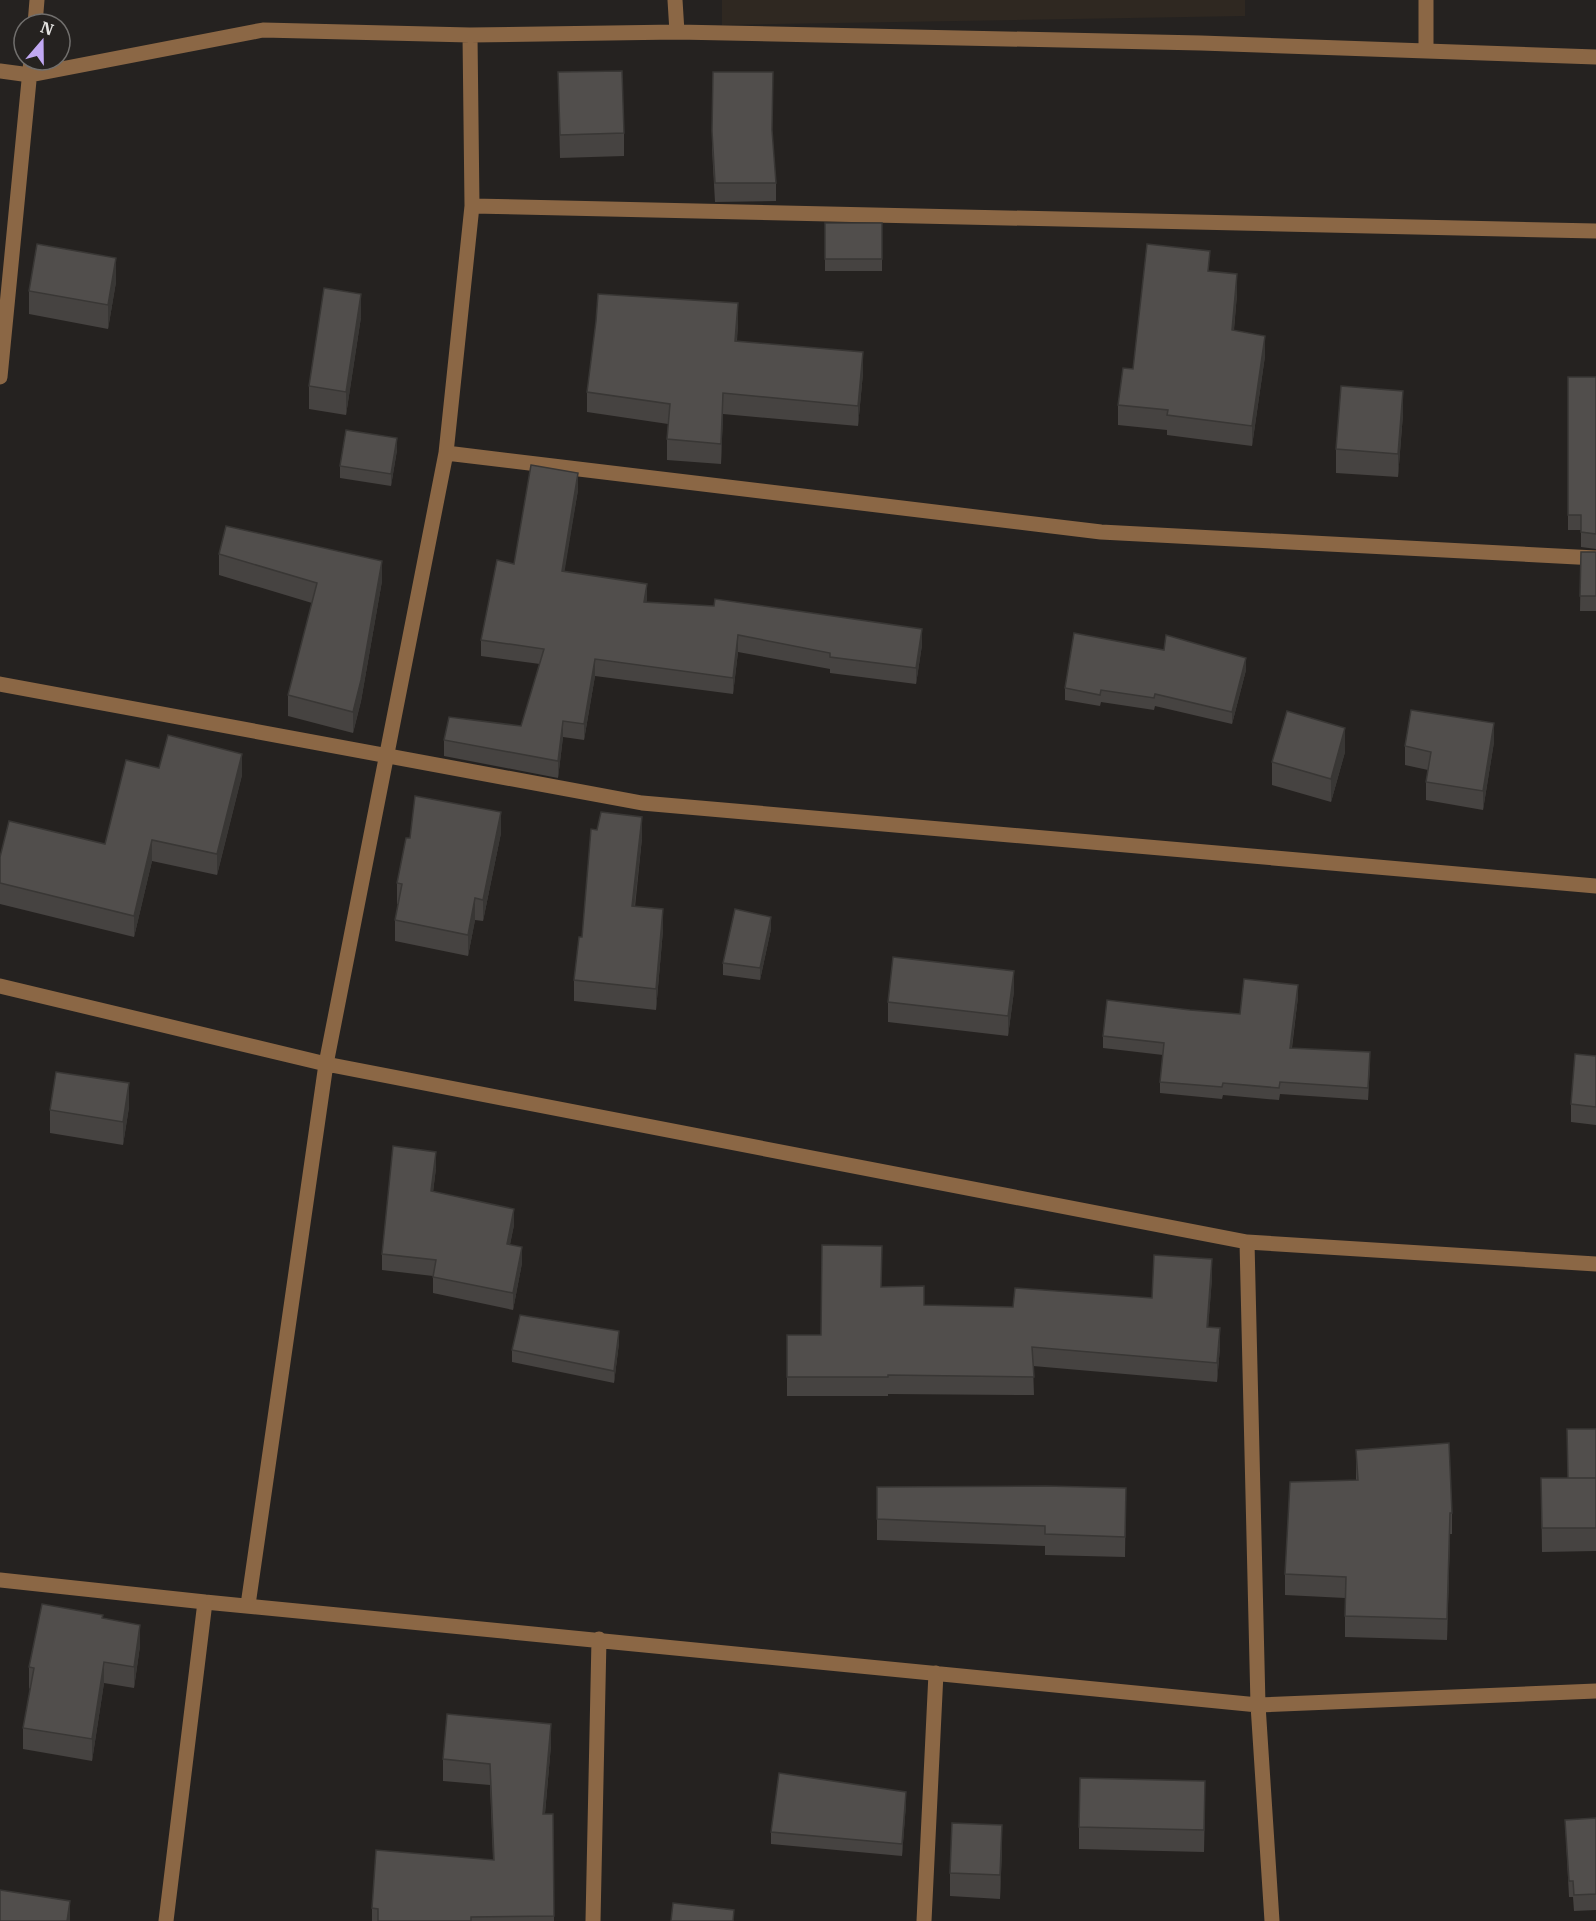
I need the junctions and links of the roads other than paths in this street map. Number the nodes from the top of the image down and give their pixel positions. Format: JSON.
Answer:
{"nodes":[{"id":1,"x":675,"y":0,"type":"edge"},
{"id":2,"x":1426,"y":0,"type":"edge"},
{"id":3,"x":677,"y":32,"type":"junction"},
{"id":4,"x":470,"y":35,"type":"junction"},
{"id":5,"x":1426,"y":51,"type":"junction"},
{"id":6,"x":1596,"y":57,"type":"edge"},
{"id":7,"x":72,"y":61,"type":"edge"},
{"id":8,"x":30,"y":72,"type":"edge"},
{"id":9,"x":472,"y":206,"type":"junction"},
{"id":10,"x":1596,"y":231,"type":"edge"},
{"id":11,"x":0,"y":377,"type":"edge"},
{"id":12,"x":446,"y":453,"type":"junction"},
{"id":13,"x":1596,"y":558,"type":"edge"},
{"id":14,"x":0,"y":684,"type":"edge"},
{"id":15,"x":387,"y":755,"type":"junction"},
{"id":16,"x":1596,"y":886,"type":"edge"},
{"id":17,"x":0,"y":986,"type":"edge"},
{"id":18,"x":326,"y":1064,"type":"junction"},
{"id":19,"x":1247,"y":1242,"type":"junction"},
{"id":20,"x":1596,"y":1264,"type":"edge"},
{"id":21,"x":0,"y":1580,"type":"edge"},
{"id":22,"x":205,"y":1602,"type":"junction"},
{"id":23,"x":248,"y":1605,"type":"junction"},
{"id":24,"x":599,"y":1639,"type":"junction"},
{"id":25,"x":936,"y":1673,"type":"junction"},
{"id":26,"x":1596,"y":1691,"type":"edge"},
{"id":27,"x":1258,"y":1705,"type":"junction"},
{"id":28,"x":166,"y":1921,"type":"edge"},
{"id":29,"x":593,"y":1921,"type":"edge"},
{"id":30,"x":924,"y":1921,"type":"edge"},
{"id":31,"x":1272,"y":1921,"type":"edge"}],
"edges":[{"from":1,"to":3,"type":"street"},
{"from":2,"to":5,"type":"street"},
{"from":3,"to":4,"type":"street"},
{"from":3,"to":5,"type":"street"},
{"from":4,"to":7,"type":"street"},
{"from":4,"to":9,"type":"street"},
{"from":5,"to":6,"type":"street"},
{"from":8,"to":11,"type":"street"},
{"from":9,"to":10,"type":"street"},
{"from":9,"to":12,"type":"street"},
{"from":12,"to":13,"type":"street"},
{"from":12,"to":15,"type":"street"},
{"from":14,"to":15,"type":"street"},
{"from":15,"to":16,"type":"street"},
{"from":15,"to":18,"type":"street"},
{"from":17,"to":18,"type":"street"},
{"from":18,"to":19,"type":"street"},
{"from":18,"to":23,"type":"street"},
{"from":19,"to":20,"type":"street"},
{"from":19,"to":27,"type":"street"},
{"from":21,"to":22,"type":"street"},
{"from":22,"to":23,"type":"street"},
{"from":22,"to":28,"type":"street"},
{"from":23,"to":24,"type":"street"},
{"from":24,"to":25,"type":"street"},
{"from":24,"to":29,"type":"street"},
{"from":25,"to":27,"type":"street"},
{"from":25,"to":30,"type":"street"},
{"from":26,"to":27,"type":"street"},
{"from":27,"to":31,"type":"street"}]}
